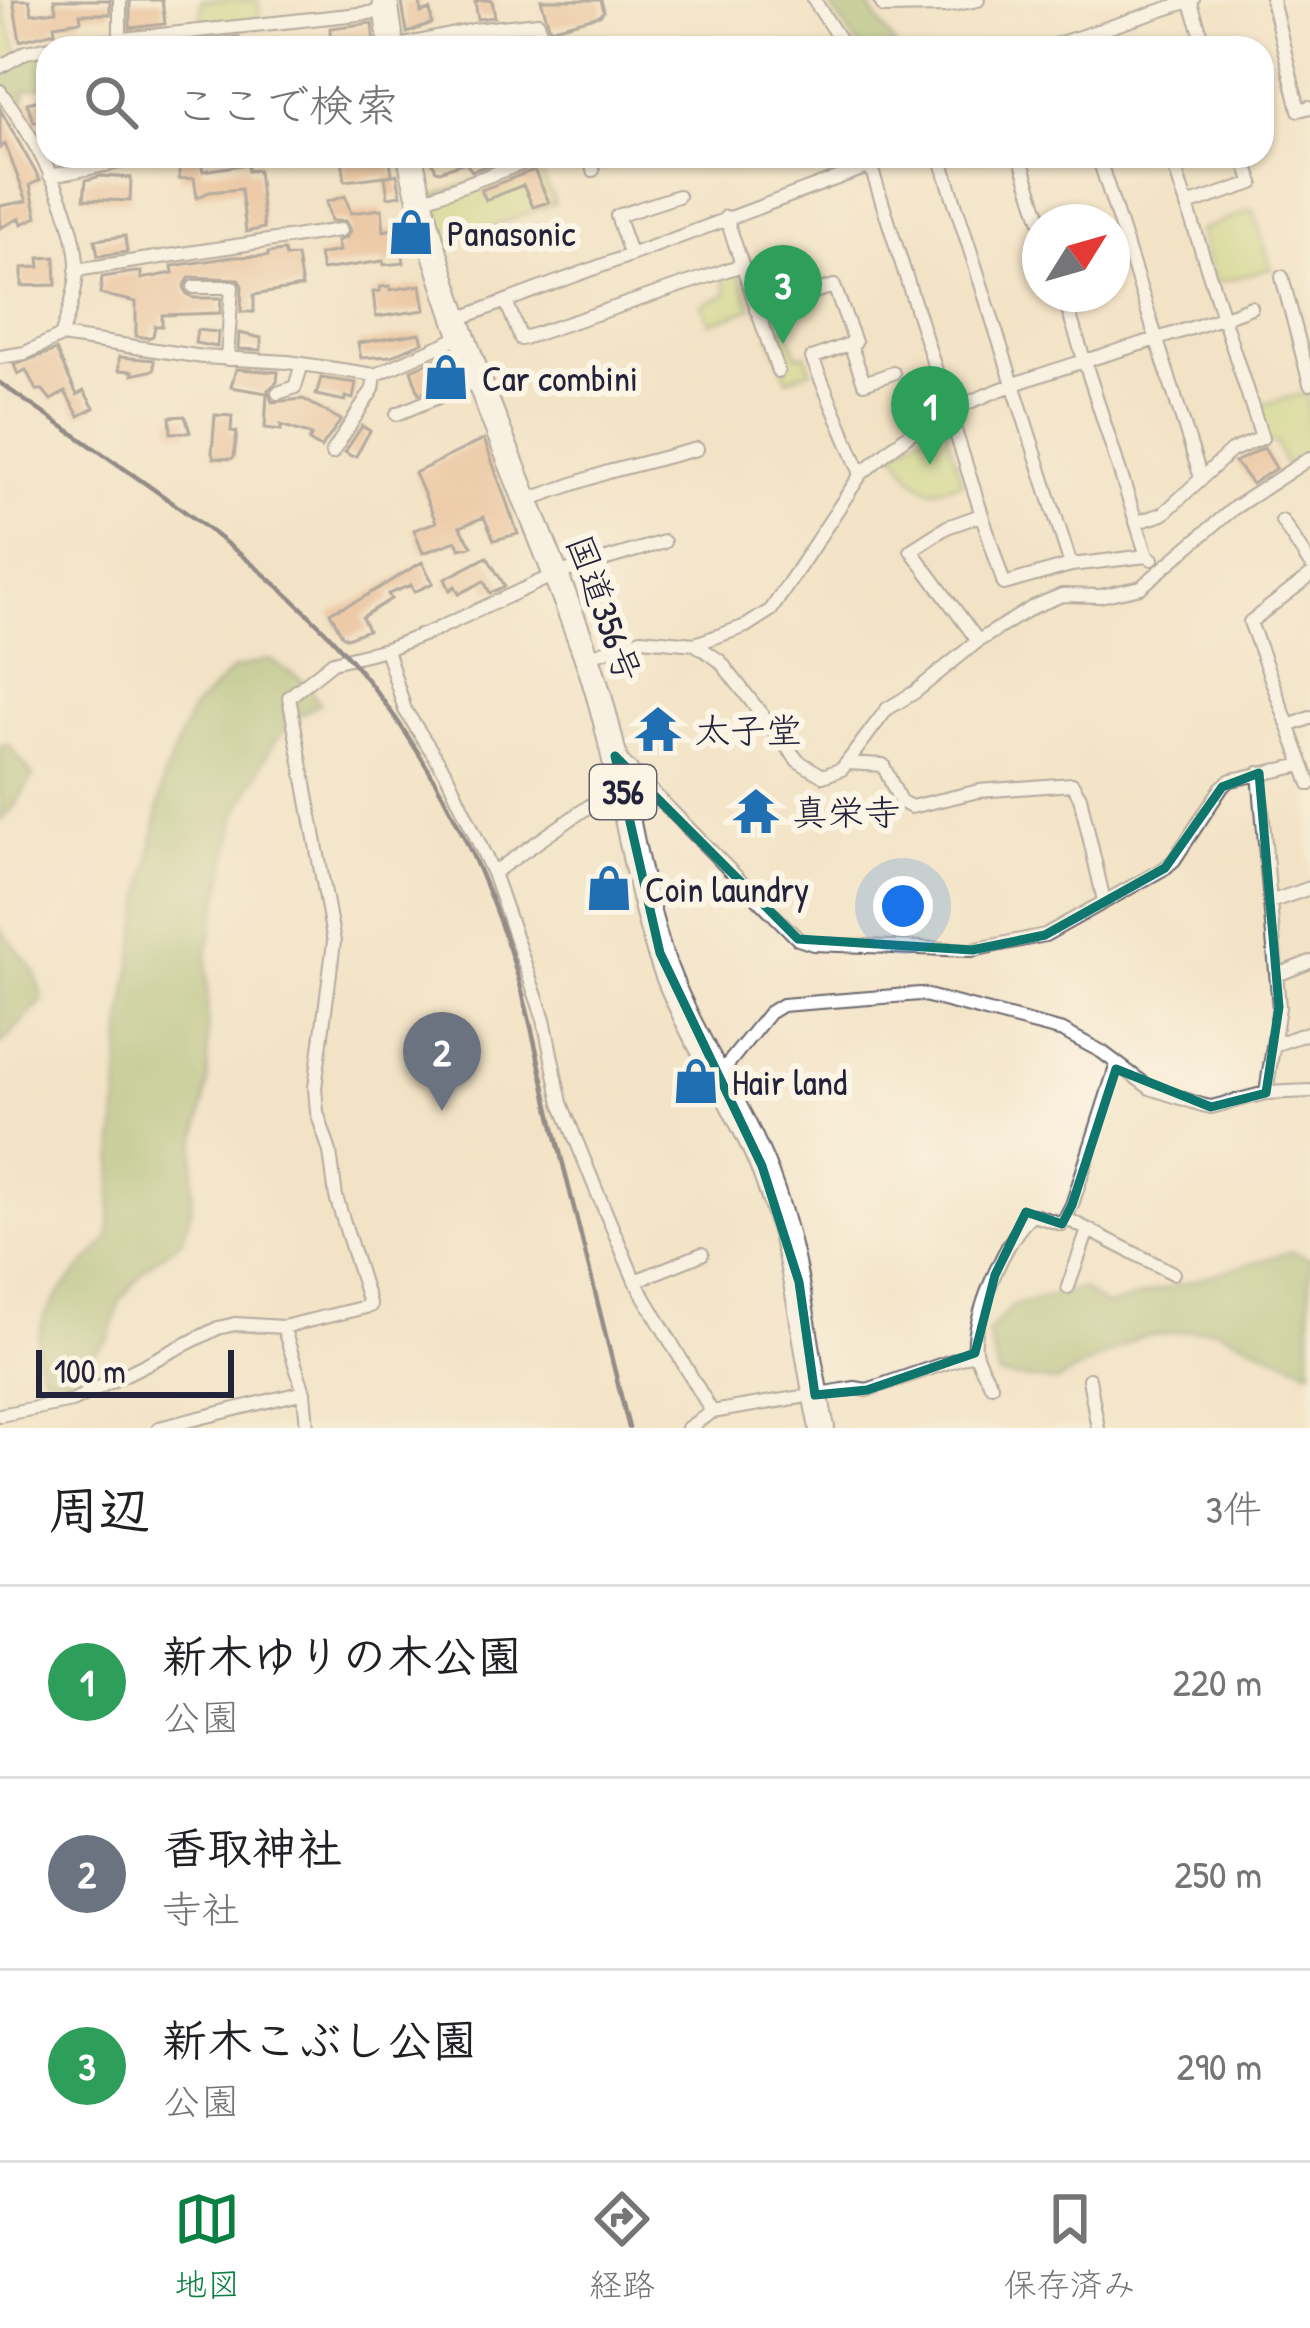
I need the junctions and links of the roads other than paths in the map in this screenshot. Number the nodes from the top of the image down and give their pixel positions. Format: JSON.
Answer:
{"nodes":[{"id":1,"x":120,"y":0,"type":"edge"},
{"id":2,"x":814,"y":0,"type":"edge"},
{"id":3,"x":880,"y":0,"type":"edge"},
{"id":4,"x":978,"y":0,"type":"edge"},
{"id":5,"x":1192,"y":0,"type":"edge"},
{"id":6,"x":1272,"y":0,"type":"edge"},
{"id":7,"x":386,"y":5,"type":"edge"},
{"id":8,"x":1156,"y":6,"type":"edge"},
{"id":9,"x":120,"y":36,"type":"edge"},
{"id":10,"x":143,"y":36,"type":"edge"},
{"id":11,"x":390,"y":36,"type":"edge"},
{"id":12,"x":446,"y":36,"type":"edge"},
{"id":13,"x":541,"y":36,"type":"edge"},
{"id":14,"x":837,"y":36,"type":"edge"},
{"id":15,"x":1077,"y":36,"type":"edge"},
{"id":16,"x":1202,"y":36,"type":"edge"},
{"id":17,"x":36,"y":51,"type":"edge"},
{"id":18,"x":0,"y":67,"type":"edge"},
{"id":19,"x":0,"y":91,"type":"edge"},
{"id":20,"x":1310,"y":107,"type":"edge"},
{"id":21,"x":6,"y":109,"type":"edge"},
{"id":22,"x":36,"y":155,"type":"edge"},
{"id":23,"x":45,"y":168,"type":"edge"},
{"id":24,"x":90,"y":168,"type":"edge"},
{"id":25,"x":412,"y":168,"type":"edge"},
{"id":26,"x":509,"y":168,"type":"edge"},
{"id":27,"x":842,"y":168,"type":"edge"},
{"id":28,"x":858,"y":168,"type":"edge"},
{"id":29,"x":871,"y":168,"type":"edge"},
{"id":30,"x":944,"y":168,"type":"edge"},
{"id":31,"x":1024,"y":168,"type":"edge"},
{"id":32,"x":1102,"y":168,"type":"edge"},
{"id":33,"x":1175,"y":168,"type":"edge"},
{"id":34,"x":1248,"y":168,"type":"edge"},
{"id":35,"x":844,"y":173,"type":"junction"},
{"id":36,"x":50,"y":176,"type":"junction"},
{"id":37,"x":678,"y":196,"type":"dead end"},
{"id":38,"x":419,"y":201,"type":"junction"},
{"id":39,"x":1035,"y":204,"type":"edge"},
{"id":40,"x":1187,"y":206,"type":"junction"},
{"id":41,"x":726,"y":217,"type":"junction"},
{"id":42,"x":340,"y":230,"type":"dead end"},
{"id":43,"x":630,"y":254,"type":"junction"},
{"id":44,"x":742,"y":265,"type":"junction"},
{"id":45,"x":76,"y":271,"type":"junction"},
{"id":46,"x":1282,"y":277,"type":"dead end"},
{"id":47,"x":194,"y":287,"type":"dead end"},
{"id":48,"x":506,"y":301,"type":"junction"},
{"id":49,"x":1251,"y":307,"type":"dead end"},
{"id":50,"x":756,"y":310,"type":"junction"},
{"id":51,"x":1068,"y":312,"type":"edge"},
{"id":52,"x":1224,"y":318,"type":"junction"},
{"id":53,"x":461,"y":327,"type":"junction"},
{"id":54,"x":61,"y":336,"type":"junction"},
{"id":55,"x":1155,"y":341,"type":"junction"},
{"id":56,"x":850,"y":344,"type":"junction"},
{"id":57,"x":0,"y":357,"type":"edge"},
{"id":58,"x":227,"y":359,"type":"junction"},
{"id":59,"x":302,"y":364,"type":"junction"},
{"id":60,"x":1084,"y":364,"type":"junction"},
{"id":61,"x":778,"y":371,"type":"dead end"},
{"id":62,"x":893,"y":373,"type":"dead end"},
{"id":63,"x":375,"y":375,"type":"junction"},
{"id":64,"x":481,"y":380,"type":"junction"},
{"id":65,"x":1310,"y":385,"type":"edge"},
{"id":66,"x":1014,"y":386,"type":"junction"},
{"id":67,"x":278,"y":393,"type":"dead end"},
{"id":68,"x":948,"y":413,"type":"junction"},
{"id":69,"x":397,"y":414,"type":"dead end"},
{"id":70,"x":698,"y":448,"type":"dead end"},
{"id":71,"x":332,"y":453,"type":"dead end"},
{"id":72,"x":1310,"y":458,"type":"edge"},
{"id":73,"x":861,"y":474,"type":"junction"},
{"id":74,"x":1201,"y":478,"type":"junction"},
{"id":75,"x":527,"y":500,"type":"junction"},
{"id":76,"x":981,"y":515,"type":"junction"},
{"id":77,"x":1282,"y":521,"type":"dead end"},
{"id":78,"x":1137,"y":522,"type":"junction"},
{"id":79,"x":664,"y":542,"type":"dead end"},
{"id":80,"x":1147,"y":556,"type":"junction"},
{"id":81,"x":1310,"y":564,"type":"edge"},
{"id":82,"x":1071,"y":565,"type":"junction"},
{"id":83,"x":1165,"y":566,"type":"junction"},
{"id":84,"x":556,"y":574,"type":"junction"},
{"id":85,"x":1308,"y":582,"type":"edge"},
{"id":86,"x":978,"y":641,"type":"junction"},
{"id":87,"x":695,"y":644,"type":"junction"},
{"id":88,"x":386,"y":650,"type":"junction"},
{"id":89,"x":587,"y":657,"type":"junction"},
{"id":90,"x":1310,"y":718,"type":"edge"},
{"id":91,"x":1289,"y":726,"type":"junction"},
{"id":92,"x":615,"y":756,"type":"junction"},
{"id":93,"x":847,"y":763,"type":"junction"},
{"id":94,"x":1303,"y":765,"type":"junction"},
{"id":95,"x":1259,"y":773,"type":"junction"},
{"id":96,"x":621,"y":784,"type":"junction"},
{"id":97,"x":1310,"y":784,"type":"edge"},
{"id":98,"x":493,"y":873,"type":"junction"},
{"id":99,"x":1310,"y":888,"type":"edge"},
{"id":100,"x":1104,"y":901,"type":"junction"},
{"id":101,"x":1270,"y":902,"type":"junction"},
{"id":102,"x":1310,"y":962,"type":"edge"},
{"id":103,"x":1276,"y":974,"type":"junction"},
{"id":104,"x":1310,"y":1032,"type":"edge"},
{"id":105,"x":1274,"y":1045,"type":"junction"},
{"id":106,"x":1118,"y":1064,"type":"junction"},
{"id":107,"x":719,"y":1076,"type":"junction"},
{"id":108,"x":1310,"y":1091,"type":"edge"},
{"id":109,"x":1266,"y":1093,"type":"junction"},
{"id":110,"x":1065,"y":1218,"type":"junction"},
{"id":111,"x":1088,"y":1230,"type":"junction"},
{"id":112,"x":703,"y":1254,"type":"dead end"},
{"id":113,"x":1173,"y":1274,"type":"dead end"},
{"id":114,"x":634,"y":1281,"type":"junction"},
{"id":115,"x":1068,"y":1287,"type":"dead end"},
{"id":116,"x":283,"y":1327,"type":"junction"},
{"id":117,"x":975,"y":1353,"type":"junction"},
{"id":118,"x":1089,"y":1379,"type":"dead end"},
{"id":119,"x":991,"y":1385,"type":"dead end"},
{"id":120,"x":304,"y":1392,"type":"junction"},
{"id":121,"x":815,"y":1396,"type":"junction"},
{"id":122,"x":712,"y":1412,"type":"junction"},
{"id":123,"x":0,"y":1415,"type":"edge"},
{"id":124,"x":159,"y":1428,"type":"edge"},
{"id":125,"x":307,"y":1428,"type":"edge"},
{"id":126,"x":688,"y":1428,"type":"edge"},
{"id":127,"x":822,"y":1428,"type":"edge"},
{"id":128,"x":1098,"y":1428,"type":"edge"}],
"edges":[{"from":1,"to":9,"type":"street"},
{"from":2,"to":14,"type":"street"},
{"from":3,"to":4,"type":"street"},
{"from":5,"to":8,"type":"street"},
{"from":5,"to":16,"type":"street"},
{"from":6,"to":20,"type":"street"},
{"from":7,"to":10,"type":"street"},
{"from":7,"to":11,"type":"highway"},
{"from":8,"to":15,"type":"street"},
{"from":12,"to":13,"type":"street"},
{"from":17,"to":18,"type":"street"},
{"from":19,"to":21,"type":"street"},
{"from":21,"to":22,"type":"street"},
{"from":23,"to":36,"type":"street"},
{"from":24,"to":36,"type":"street"},
{"from":25,"to":38,"type":"highway","name":"国道356号","number":"356"},
{"from":26,"to":38,"type":"street"},
{"from":27,"to":35,"type":"street"},
{"from":28,"to":35,"type":"street"},
{"from":29,"to":68,"type":"street"},
{"from":30,"to":66,"type":"street"},
{"from":31,"to":39,"type":"street"},
{"from":32,"to":55,"type":"street"},
{"from":33,"to":40,"type":"street"},
{"from":34,"to":40,"type":"street"},
{"from":35,"to":41,"type":"street"},
{"from":36,"to":45,"type":"street"},
{"from":37,"to":43,"type":"street"},
{"from":38,"to":53,"type":"highway","name":"国道356号","number":"356"},
{"from":40,"to":52,"type":"street"},
{"from":41,"to":43,"type":"street"},
{"from":41,"to":44,"type":"street"},
{"from":42,"to":45,"type":"street"},
{"from":43,"to":48,"type":"street"},
{"from":44,"to":48,"type":"street"},
{"from":44,"to":50,"type":"street"},
{"from":45,"to":54,"type":"street"},
{"from":46,"to":65,"type":"street"},
{"from":47,"to":58,"type":"street"},
{"from":48,"to":53,"type":"street"},
{"from":49,"to":52,"type":"street"},
{"from":50,"to":56,"type":"street"},
{"from":50,"to":61,"type":"street"},
{"from":51,"to":60,"type":"street"},
{"from":52,"to":55,"type":"street"},
{"from":52,"to":74,"type":"street"},
{"from":53,"to":63,"type":"street"},
{"from":53,"to":64,"type":"highway","name":"国道356号","number":"356"},
{"from":54,"to":57,"type":"street"},
{"from":54,"to":58,"type":"street"},
{"from":55,"to":60,"type":"street"},
{"from":55,"to":74,"type":"street"},
{"from":56,"to":62,"type":"street"},
{"from":56,"to":73,"type":"street"},
{"from":58,"to":59,"type":"street"},
{"from":59,"to":63,"type":"street"},
{"from":59,"to":67,"type":"street"},
{"from":60,"to":66,"type":"street"},
{"from":60,"to":78,"type":"street"},
{"from":63,"to":71,"type":"street"},
{"from":64,"to":69,"type":"street"},
{"from":64,"to":75,"type":"highway","name":"国道356号","number":"356"},
{"from":66,"to":68,"type":"street"},
{"from":66,"to":82,"type":"street"},
{"from":68,"to":73,"type":"street"},
{"from":68,"to":76,"type":"street"},
{"from":70,"to":75,"type":"street"},
{"from":72,"to":83,"type":"street"},
{"from":73,"to":87,"type":"street"},
{"from":74,"to":78,"type":"street"},
{"from":75,"to":84,"type":"highway","name":"国道356号","number":"356"},
{"from":76,"to":82,"type":"street"},
{"from":76,"to":86,"type":"street"},
{"from":77,"to":81,"type":"street"},
{"from":78,"to":80,"type":"street"},
{"from":79,"to":84,"type":"street"},
{"from":80,"to":82,"type":"street"},
{"from":80,"to":83,"type":"street"},
{"from":83,"to":86,"type":"street"},
{"from":84,"to":88,"type":"street"},
{"from":84,"to":89,"type":"highway","name":"国道356号","number":"356"},
{"from":85,"to":91,"type":"street"},
{"from":86,"to":93,"type":"street"},
{"from":87,"to":89,"type":"street"},
{"from":87,"to":93,"type":"street"},
{"from":88,"to":98,"type":"street"},
{"from":88,"to":116,"type":"street"},
{"from":89,"to":92,"type":"highway","name":"国道356号","number":"356"},
{"from":90,"to":91,"type":"street"},
{"from":91,"to":94,"type":"street"},
{"from":92,"to":96,"type":"highway","name":"国道356号","number":"356"},
{"from":92,"to":100,"type":"street"},
{"from":93,"to":100,"type":"street"},
{"from":94,"to":95,"type":"street"},
{"from":94,"to":97,"type":"street"},
{"from":95,"to":100,"type":"street"},
{"from":95,"to":101,"type":"street"},
{"from":96,"to":98,"type":"street"},
{"from":96,"to":107,"type":"highway","name":"国道356号","number":"356"},
{"from":98,"to":114,"type":"street"},
{"from":99,"to":101,"type":"street"},
{"from":101,"to":103,"type":"street"},
{"from":102,"to":103,"type":"street"},
{"from":103,"to":105,"type":"street"},
{"from":104,"to":105,"type":"street"},
{"from":105,"to":109,"type":"street"},
{"from":106,"to":107,"type":"street"},
{"from":106,"to":109,"type":"street"},
{"from":106,"to":110,"type":"street"},
{"from":107,"to":121,"type":"highway","name":"国道356号","number":"356"},
{"from":108,"to":109,"type":"street"},
{"from":110,"to":111,"type":"street"},
{"from":110,"to":117,"type":"street"},
{"from":111,"to":113,"type":"street"},
{"from":111,"to":115,"type":"street"},
{"from":112,"to":114,"type":"street"},
{"from":114,"to":122,"type":"street"},
{"from":116,"to":120,"type":"street"},
{"from":116,"to":123,"type":"street"},
{"from":117,"to":119,"type":"street"},
{"from":117,"to":121,"type":"street"},
{"from":118,"to":128,"type":"street"},
{"from":120,"to":124,"type":"street"},
{"from":120,"to":125,"type":"street"},
{"from":121,"to":122,"type":"street"},
{"from":121,"to":127,"type":"highway","name":"国道356号","number":"356"},
{"from":122,"to":126,"type":"street"}]}
